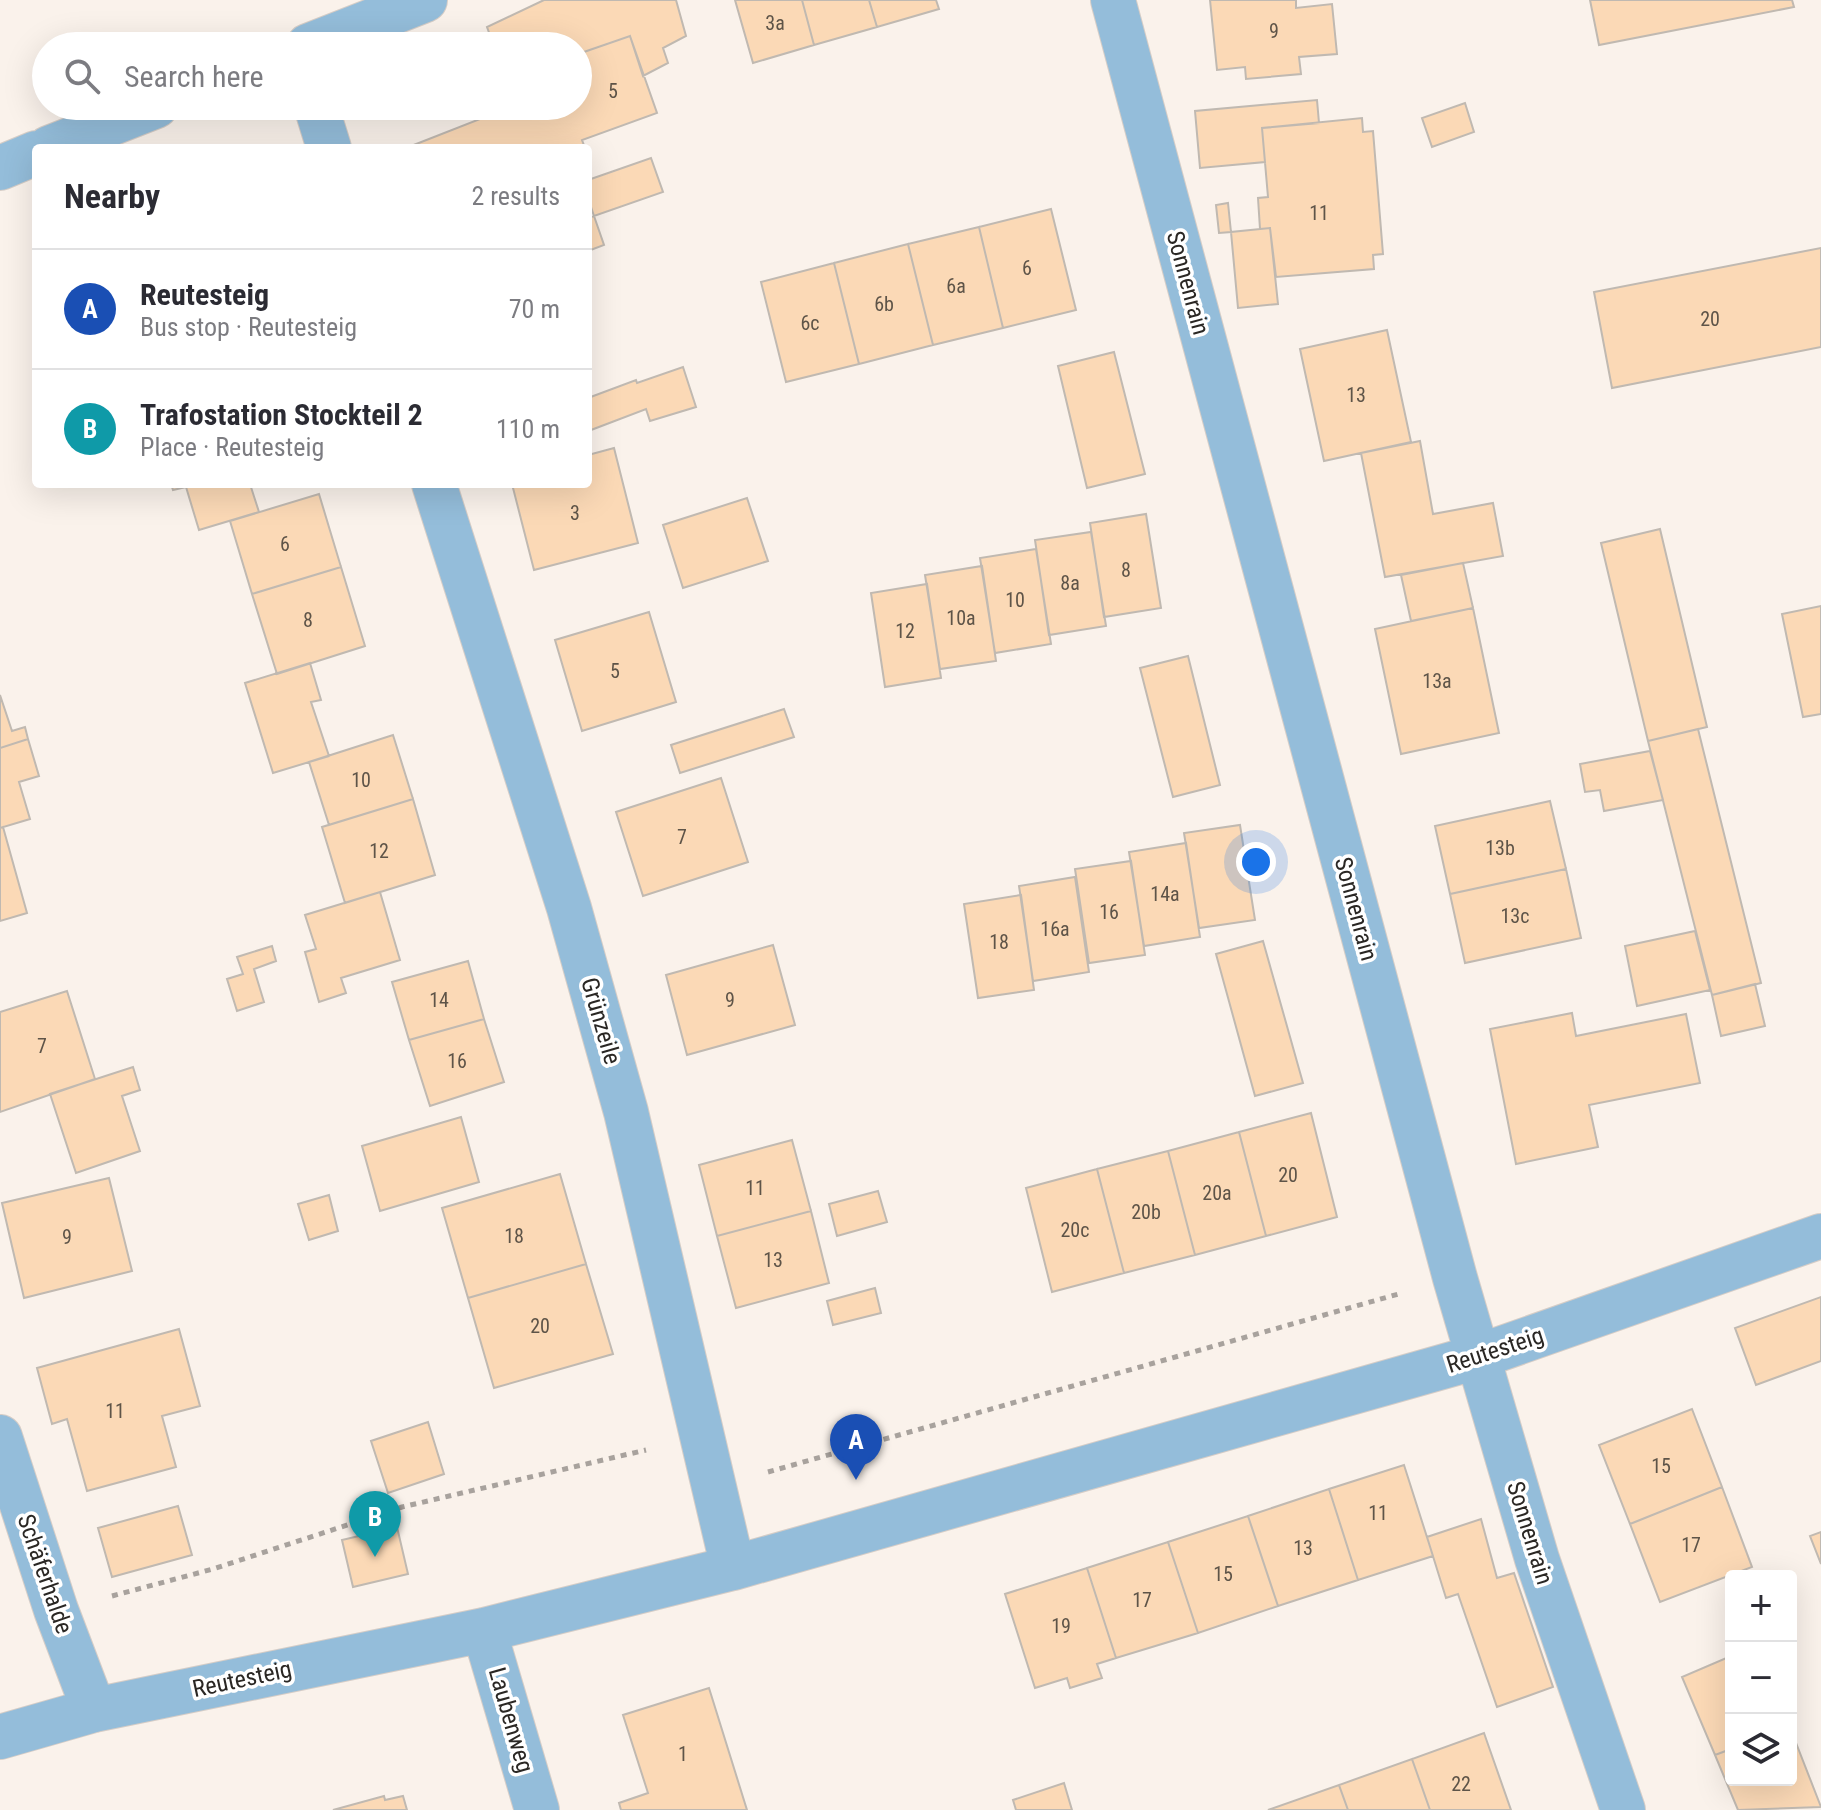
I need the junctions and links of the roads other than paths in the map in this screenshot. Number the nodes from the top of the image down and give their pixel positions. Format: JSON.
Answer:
{"nodes":[{"id":1,"x":425,"y":0,"type":"edge"},
{"id":2,"x":1113,"y":0,"type":"edge"},
{"id":3,"x":344,"y":32,"type":"edge"},
{"id":4,"x":120,"y":120,"type":"edge"},
{"id":5,"x":320,"y":120,"type":"edge"},
{"id":6,"x":59,"y":144,"type":"edge"},
{"id":7,"x":328,"y":144,"type":"edge"},
{"id":8,"x":32,"y":155,"type":"edge"},
{"id":9,"x":0,"y":168,"type":"edge"},
{"id":10,"x":435,"y":488,"type":"edge"},
{"id":11,"x":1821,"y":1236,"type":"edge"},
{"id":12,"x":1477,"y":1357,"type":"junction"},
{"id":13,"x":0,"y":1437,"type":"edge"},
{"id":14,"x":733,"y":1568,"type":"junction"},
{"id":15,"x":484,"y":1630,"type":"junction"},
{"id":16,"x":94,"y":1710,"type":"junction"},
{"id":17,"x":0,"y":1737,"type":"edge"},
{"id":18,"x":537,"y":1810,"type":"edge"},
{"id":19,"x":1623,"y":1810,"type":"edge"}],
"edges":[{"from":1,"to":3,"type":"street"},
{"from":2,"to":12,"type":"street","name":"Sonnenrain"},
{"from":4,"to":6,"type":"street"},
{"from":5,"to":7,"type":"street"},
{"from":8,"to":9,"type":"street"},
{"from":10,"to":14,"type":"street","name":"Grünzeile"},
{"from":11,"to":12,"type":"street","name":"Reutesteig"},
{"from":12,"to":14,"type":"street","name":"Reutesteig"},
{"from":12,"to":19,"type":"street","name":"Sonnenrain"},
{"from":13,"to":16,"type":"street","name":"Schäferhalde"},
{"from":14,"to":15,"type":"street","name":"Reutesteig"},
{"from":15,"to":16,"type":"street","name":"Reutesteig"},
{"from":15,"to":18,"type":"street","name":"Laubenweg"},
{"from":16,"to":17,"type":"street","name":"Reutesteig"}]}
